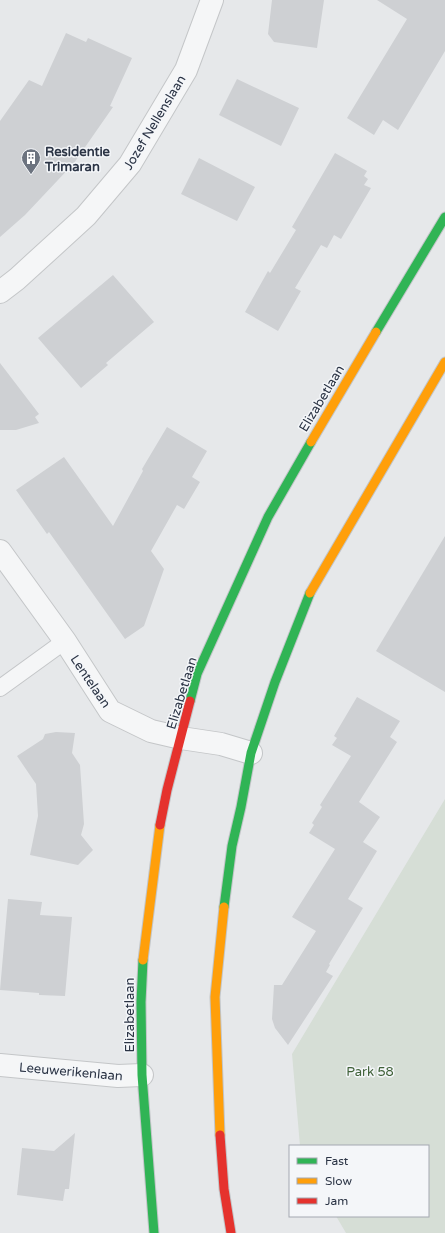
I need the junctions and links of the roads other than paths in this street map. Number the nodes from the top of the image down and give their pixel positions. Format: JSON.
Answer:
{"nodes":[{"id":1,"x":212,"y":0,"type":"edge"},
{"id":2,"x":445,"y":217,"type":"edge"},
{"id":3,"x":0,"y":292,"type":"edge"},
{"id":4,"x":445,"y":362,"type":"edge"},
{"id":5,"x":0,"y":551,"type":"edge"},
{"id":6,"x":65,"y":641,"type":"junction"},
{"id":7,"x":0,"y":688,"type":"edge"},
{"id":8,"x":181,"y":738,"type":"junction"},
{"id":9,"x":251,"y":753,"type":"junction"},
{"id":10,"x":0,"y":1065,"type":"edge"},
{"id":11,"x":142,"y":1076,"type":"junction"},
{"id":12,"x":154,"y":1233,"type":"edge"},
{"id":13,"x":231,"y":1233,"type":"edge"}],
"edges":[{"from":1,"to":3,"type":"street","name":"Jozef Nellenslaan"},
{"from":2,"to":8,"type":"main road","name":"Elizabetlaan"},
{"from":4,"to":9,"type":"main road"},
{"from":5,"to":6,"type":"street","name":"Lentelaan"},
{"from":6,"to":7,"type":"lane"},
{"from":6,"to":8,"type":"street","name":"Lentelaan"},
{"from":8,"to":9,"type":"street","name":"Lentelaan"},
{"from":8,"to":11,"type":"main road","name":"Elizabetlaan"},
{"from":9,"to":13,"type":"main road"},
{"from":10,"to":11,"type":"street","name":"Leeuwerikenlaan"},
{"from":11,"to":12,"type":"main road","name":"Elizabetlaan"}]}
